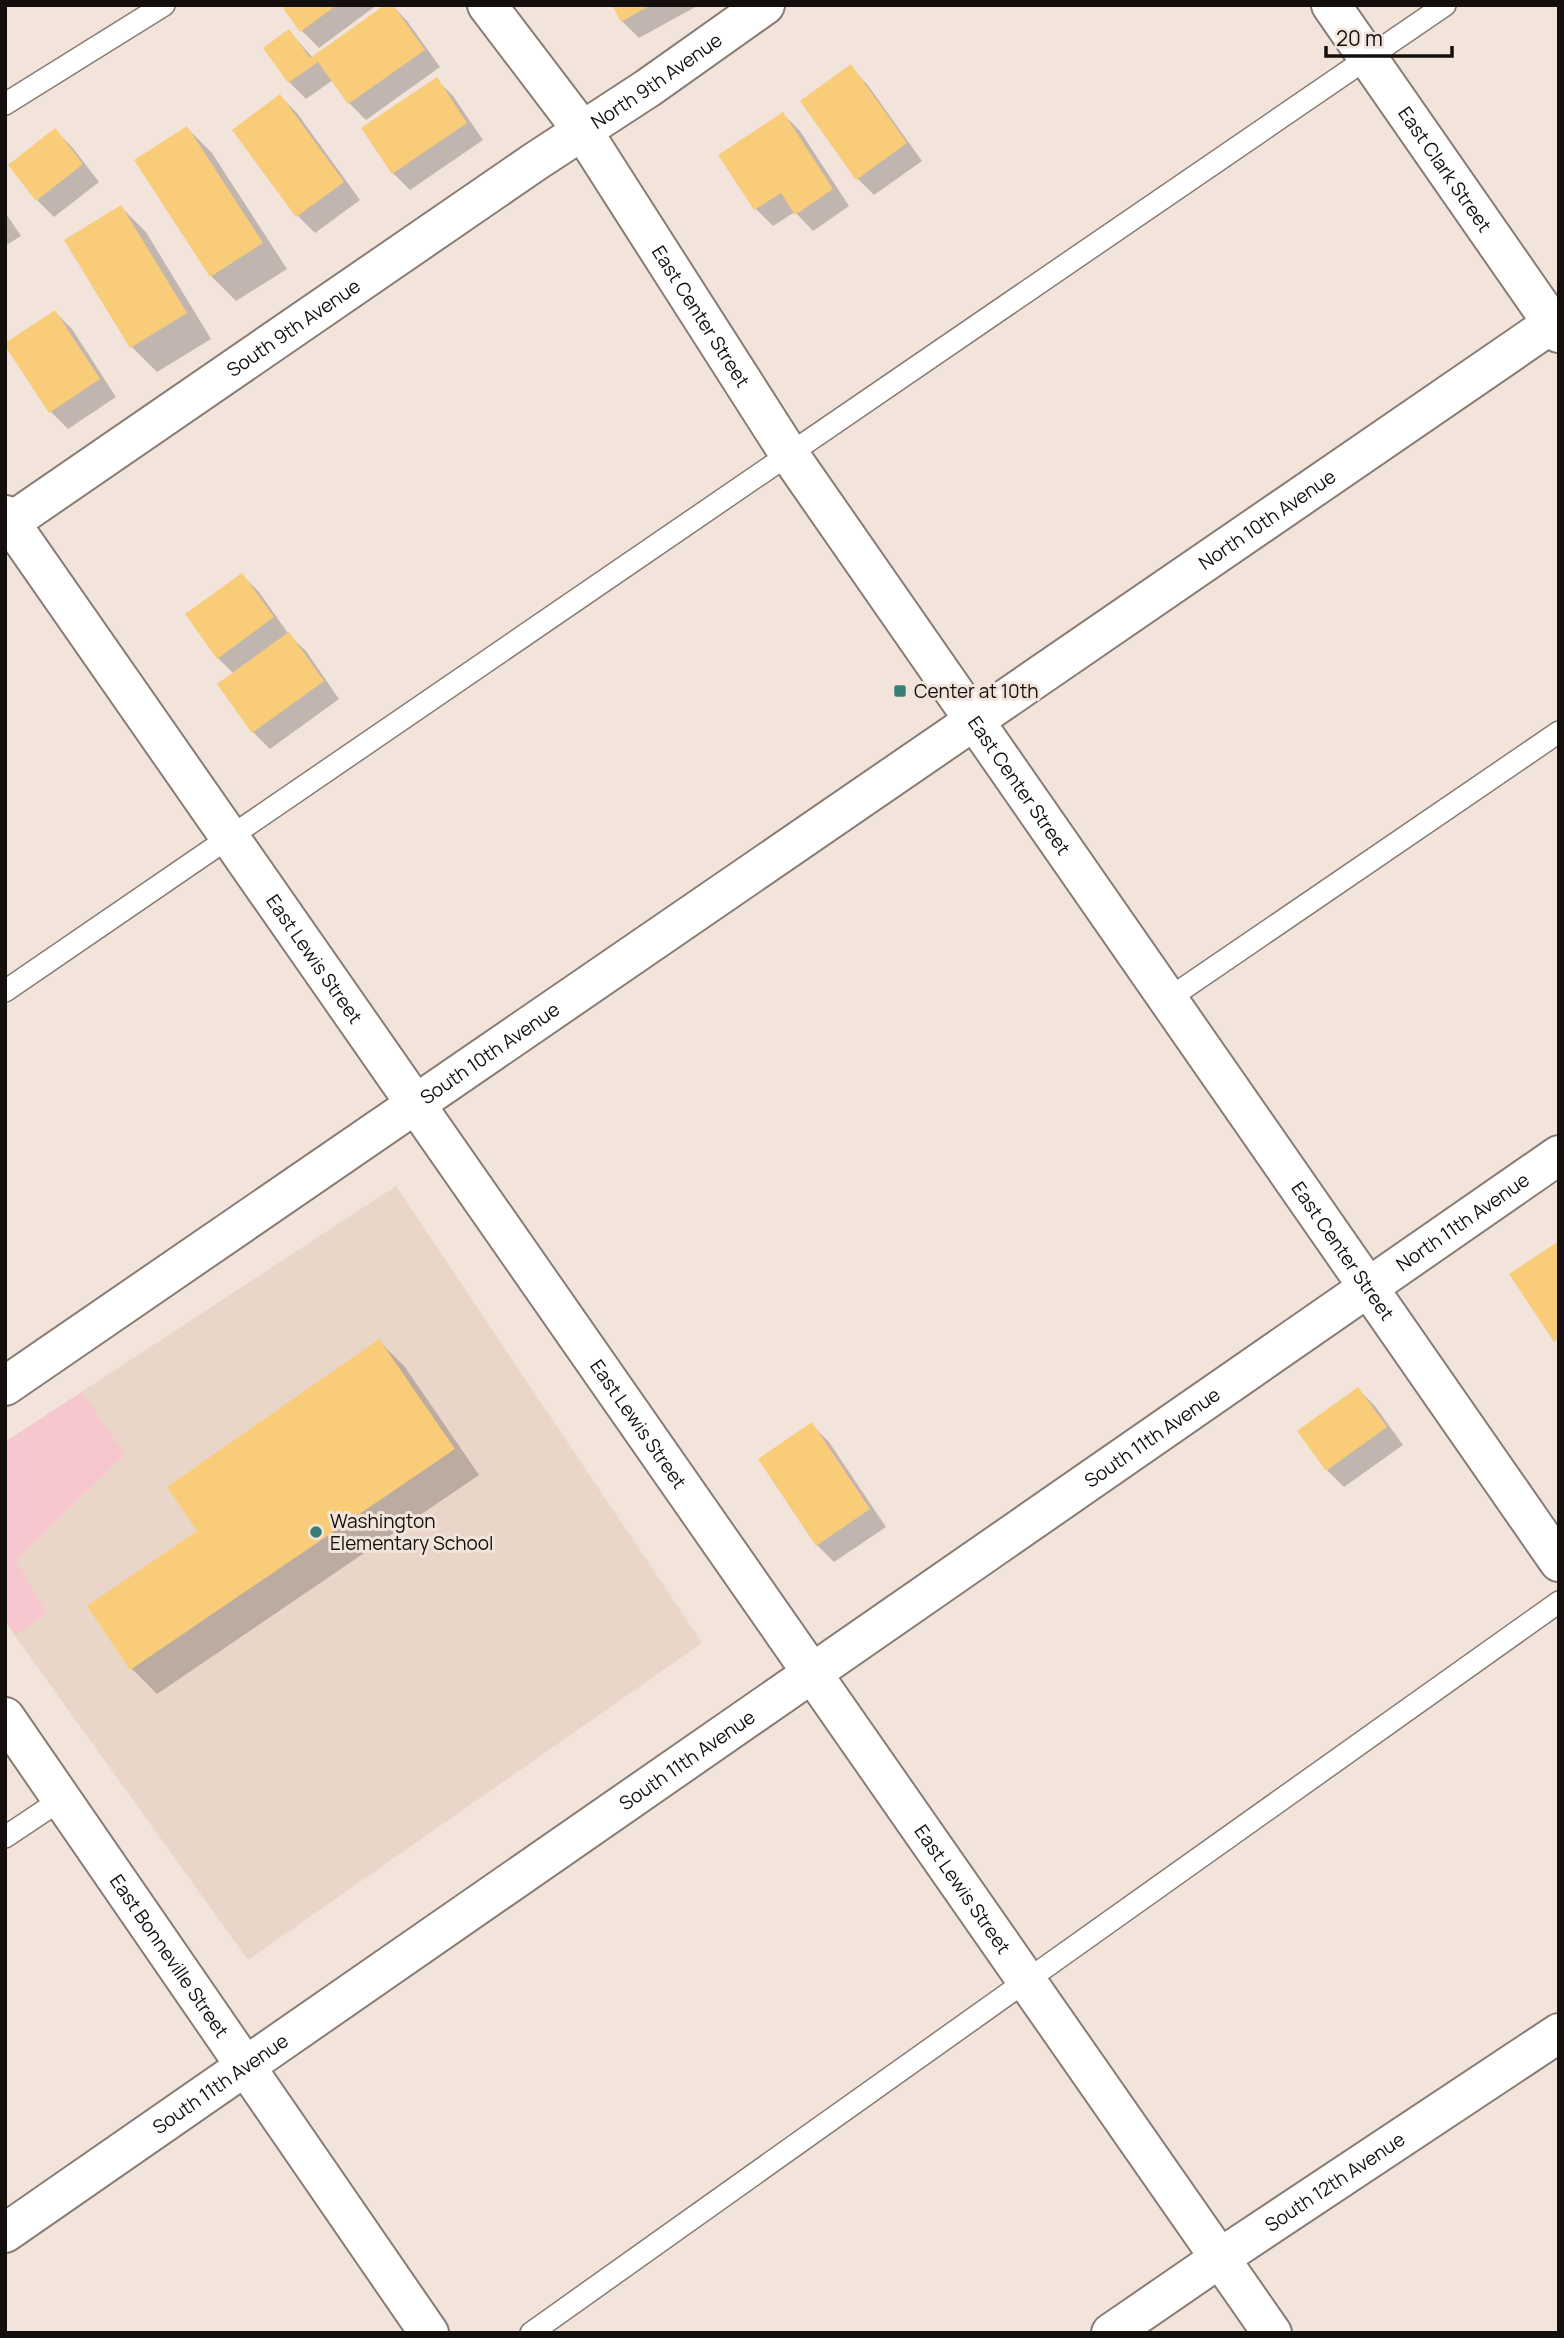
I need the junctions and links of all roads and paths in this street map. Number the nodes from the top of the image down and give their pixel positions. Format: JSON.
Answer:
{"nodes":[{"id":1,"x":164,"y":5,"type":"edge"},
{"id":2,"x":487,"y":5,"type":"edge"},
{"id":3,"x":765,"y":5,"type":"edge"},
{"id":4,"x":1331,"y":5,"type":"edge"},
{"id":5,"x":1446,"y":5,"type":"edge"},
{"id":6,"x":1367,"y":59,"type":"junction"},
{"id":7,"x":5,"y":104,"type":"edge"},
{"id":8,"x":582,"y":130,"type":"junction"},
{"id":9,"x":1557,"y":326,"type":"edge"},
{"id":10,"x":789,"y":454,"type":"junction"},
{"id":11,"x":7,"y":521,"type":"edge"},
{"id":12,"x":975,"y":721,"type":"junction"},
{"id":13,"x":1559,"y":732,"type":"edge"},
{"id":14,"x":230,"y":837,"type":"junction"},
{"id":15,"x":5,"y":991,"type":"edge"},
{"id":16,"x":1168,"y":999,"type":"junction"},
{"id":17,"x":416,"y":1104,"type":"junction"},
{"id":18,"x":1559,"y":1155,"type":"edge"},
{"id":19,"x":1368,"y":1286,"type":"junction"},
{"id":20,"x":5,"y":1386,"type":"edge"},
{"id":21,"x":1559,"y":1562,"type":"edge"},
{"id":22,"x":1559,"y":1602,"type":"edge"},
{"id":23,"x":812,"y":1672,"type":"junction"},
{"id":24,"x":5,"y":1717,"type":"edge"},
{"id":25,"x":62,"y":1799,"type":"junction"},
{"id":26,"x":5,"y":1837,"type":"edge"},
{"id":27,"x":1027,"y":1980,"type":"junction"},
{"id":28,"x":1559,"y":2033,"type":"edge"},
{"id":29,"x":245,"y":2066,"type":"junction"},
{"id":30,"x":5,"y":2233,"type":"edge"},
{"id":31,"x":1220,"y":2258,"type":"junction"},
{"id":32,"x":429,"y":2333,"type":"edge"},
{"id":33,"x":531,"y":2333,"type":"edge"},
{"id":34,"x":1111,"y":2333,"type":"edge"},
{"id":35,"x":1272,"y":2333,"type":"edge"}],
"edges":[{"from":1,"to":7,"type":"lane"},
{"from":2,"to":8,"type":"street","name":"East Center Street"},
{"from":3,"to":8,"type":"street","name":"North 9th Avenue"},
{"from":4,"to":6,"type":"street","name":"East Clark Street"},
{"from":5,"to":6,"type":"lane"},
{"from":6,"to":9,"type":"street","name":"East Clark Street"},
{"from":6,"to":10,"type":"lane"},
{"from":8,"to":10,"type":"street","name":"East Center Street"},
{"from":8,"to":11,"type":"street","name":"South 9th Avenue"},
{"from":9,"to":12,"type":"street","name":"North 10th Avenue"},
{"from":10,"to":12,"type":"street","name":"East Center Street"},
{"from":10,"to":14,"type":"lane"},
{"from":11,"to":14,"type":"street","name":"East Lewis Street"},
{"from":12,"to":16,"type":"street","name":"East Center Street"},
{"from":12,"to":17,"type":"street","name":"South 10th Avenue"},
{"from":13,"to":16,"type":"lane"},
{"from":14,"to":15,"type":"lane"},
{"from":14,"to":17,"type":"street","name":"East Lewis Street"},
{"from":16,"to":19,"type":"street","name":"East Center Street"},
{"from":17,"to":20,"type":"street","name":"South 10th Avenue"},
{"from":17,"to":23,"type":"street","name":"East Lewis Street"},
{"from":18,"to":19,"type":"street","name":"North 11th Avenue"},
{"from":19,"to":21,"type":"street","name":"East Center Street"},
{"from":19,"to":23,"type":"street","name":"South 11th Avenue"},
{"from":22,"to":27,"type":"lane"},
{"from":23,"to":27,"type":"street","name":"East Lewis Street"},
{"from":23,"to":29,"type":"street","name":"South 11th Avenue"},
{"from":24,"to":25,"type":"street","name":"East Bonneville Street"},
{"from":25,"to":26,"type":"lane"},
{"from":25,"to":29,"type":"street","name":"East Bonneville Street"},
{"from":27,"to":31,"type":"street","name":"East Lewis Street"},
{"from":27,"to":33,"type":"lane"},
{"from":28,"to":31,"type":"street","name":"South 12th Avenue"},
{"from":29,"to":30,"type":"street","name":"South 11th Avenue"},
{"from":29,"to":32,"type":"street","name":"East Bonneville Street"},
{"from":31,"to":34,"type":"street","name":"South 12th Avenue"},
{"from":31,"to":35,"type":"street","name":"East Lewis Street"}]}
